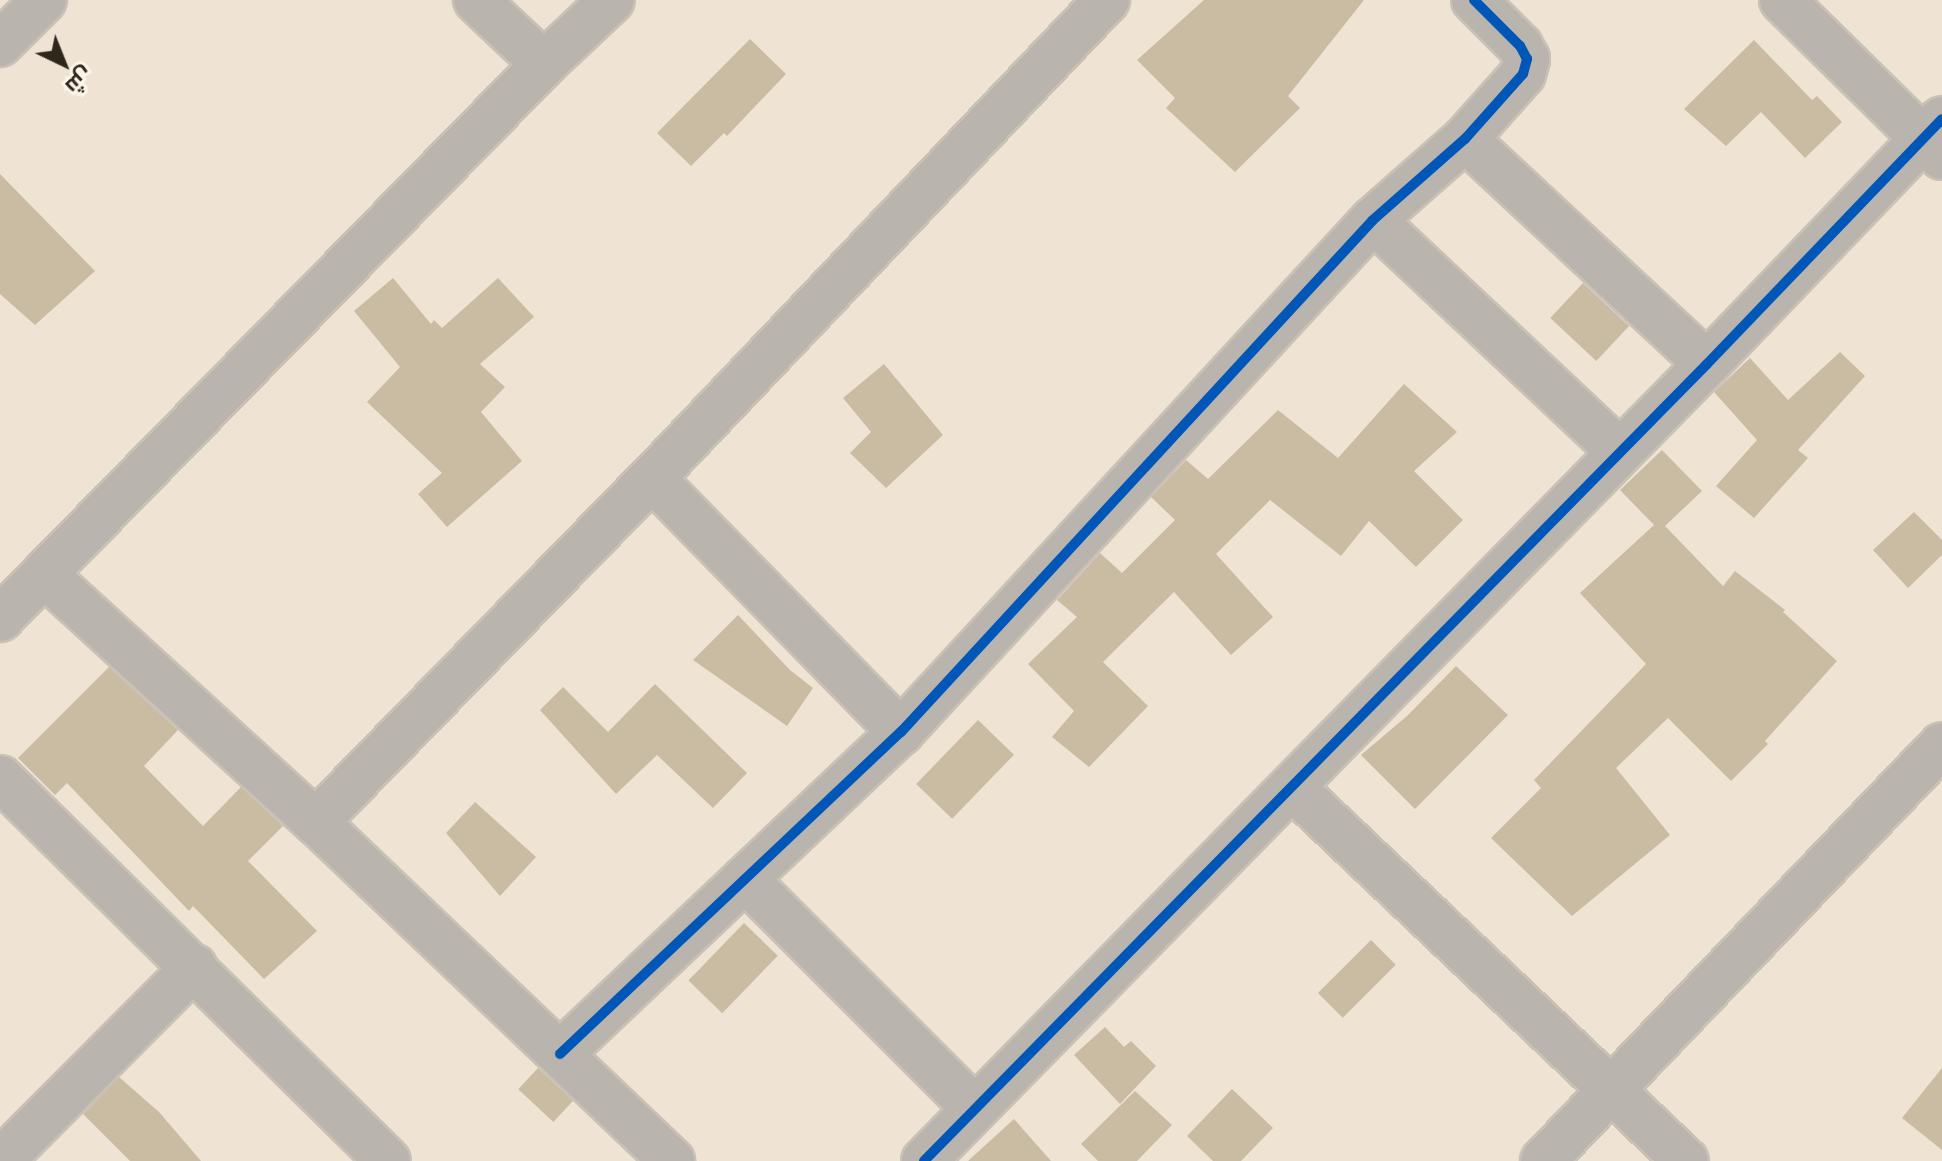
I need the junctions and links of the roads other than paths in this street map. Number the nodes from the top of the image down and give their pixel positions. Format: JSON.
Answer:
{"nodes":[{"id":1,"x":44,"y":0,"type":"edge"},
{"id":2,"x":476,"y":0,"type":"edge"},
{"id":3,"x":612,"y":0,"type":"edge"},
{"id":4,"x":1474,"y":0,"type":"edge"},
{"id":5,"x":1782,"y":0,"type":"edge"},
{"id":6,"x":1084,"y":8,"type":"edge"},
{"id":7,"x":0,"y":44,"type":"edge"},
{"id":8,"x":544,"y":64,"type":"junction"},
{"id":9,"x":1935,"y":138,"type":"edge"},
{"id":10,"x":1465,"y":139,"type":"junction"},
{"id":11,"x":1373,"y":220,"type":"junction"},
{"id":12,"x":1707,"y":364,"type":"junction"},
{"id":13,"x":1620,"y":452,"type":"junction"},
{"id":14,"x":652,"y":478,"type":"junction"},
{"id":15,"x":44,"y":574,"type":"junction"},
{"id":16,"x":0,"y":619,"type":"edge"},
{"id":17,"x":901,"y":732,"type":"junction"},
{"id":18,"x":1942,"y":745,"type":"edge"},
{"id":19,"x":0,"y":778,"type":"edge"},
{"id":20,"x":1292,"y":787,"type":"junction"},
{"id":21,"x":316,"y":822,"type":"junction"},
{"id":22,"x":745,"y":879,"type":"junction"},
{"id":23,"x":194,"y":967,"type":"junction"},
{"id":24,"x":560,"y":1054,"type":"junction"},
{"id":25,"x":1613,"y":1092,"type":"junction"},
{"id":26,"x":975,"y":1109,"type":"junction"},
{"id":27,"x":1,"y":1161,"type":"edge"},
{"id":28,"x":388,"y":1161,"type":"edge"},
{"id":29,"x":672,"y":1161,"type":"edge"},
{"id":30,"x":924,"y":1161,"type":"edge"},
{"id":31,"x":1543,"y":1161,"type":"edge"},
{"id":32,"x":1686,"y":1161,"type":"edge"}],
"edges":[{"from":1,"to":7,"type":"street"},
{"from":2,"to":8,"type":"street"},
{"from":3,"to":8,"type":"street"},
{"from":4,"to":10,"type":"street"},
{"from":5,"to":9,"type":"street"},
{"from":6,"to":14,"type":"street"},
{"from":8,"to":15,"type":"street"},
{"from":9,"to":12,"type":"street"},
{"from":10,"to":11,"type":"street"},
{"from":10,"to":12,"type":"street"},
{"from":11,"to":13,"type":"street"},
{"from":11,"to":17,"type":"street"},
{"from":12,"to":13,"type":"street"},
{"from":13,"to":20,"type":"street"},
{"from":14,"to":17,"type":"street"},
{"from":14,"to":21,"type":"street"},
{"from":15,"to":16,"type":"street"},
{"from":15,"to":21,"type":"street"},
{"from":17,"to":22,"type":"street"},
{"from":18,"to":25,"type":"street"},
{"from":19,"to":23,"type":"street"},
{"from":20,"to":25,"type":"street"},
{"from":20,"to":26,"type":"street"},
{"from":21,"to":24,"type":"street"},
{"from":22,"to":24,"type":"street"},
{"from":22,"to":26,"type":"street"},
{"from":23,"to":27,"type":"street"},
{"from":23,"to":28,"type":"street"},
{"from":24,"to":29,"type":"street"},
{"from":25,"to":31,"type":"street"},
{"from":25,"to":32,"type":"street"},
{"from":26,"to":30,"type":"street"}]}
